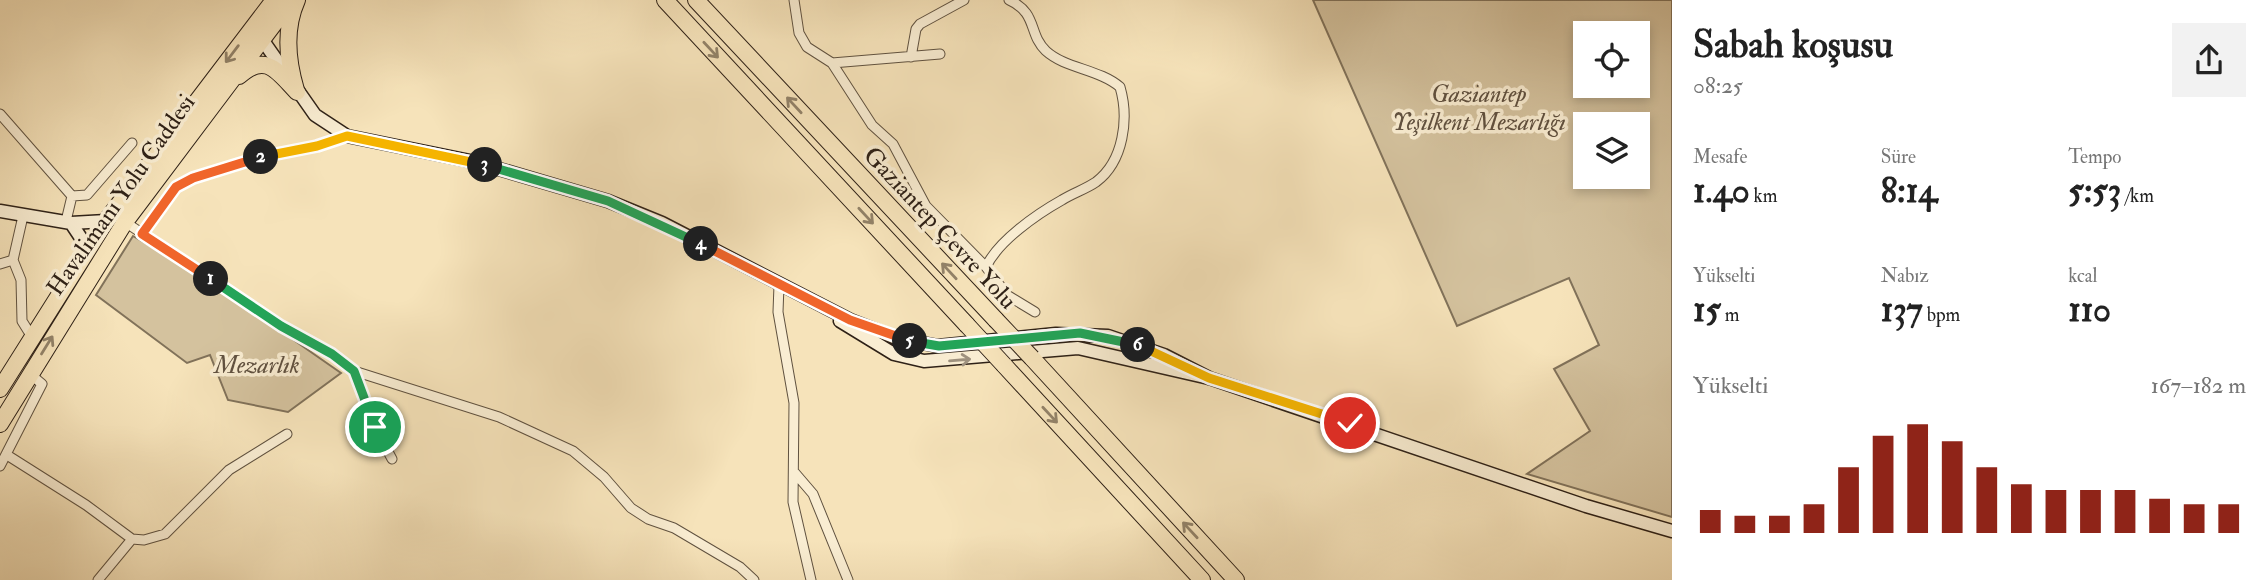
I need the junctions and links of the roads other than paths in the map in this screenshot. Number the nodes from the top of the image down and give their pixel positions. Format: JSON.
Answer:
{"nodes":[{"id":1,"x":274,"y":0,"type":"edge"},
{"id":2,"x":295,"y":0,"type":"edge"},
{"id":3,"x":665,"y":0,"type":"edge"},
{"id":4,"x":696,"y":0,"type":"edge"},
{"id":5,"x":794,"y":0,"type":"edge"},
{"id":6,"x":964,"y":0,"type":"edge"},
{"id":7,"x":1009,"y":0,"type":"edge"},
{"id":8,"x":261,"y":28,"type":"junction"},
{"id":9,"x":940,"y":54,"type":"dead end"},
{"id":10,"x":911,"y":57,"type":"junction"},
{"id":11,"x":832,"y":63,"type":"junction"},
{"id":12,"x":297,"y":92,"type":"junction"},
{"id":13,"x":219,"y":94,"type":"junction"},
{"id":14,"x":0,"y":114,"type":"edge"},
{"id":15,"x":347,"y":136,"type":"junction"},
{"id":16,"x":132,"y":143,"type":"dead end"},
{"id":17,"x":72,"y":196,"type":"junction"},
{"id":18,"x":0,"y":211,"type":"edge"},
{"id":19,"x":23,"y":216,"type":"junction"},
{"id":20,"x":106,"y":221,"type":"junction"},
{"id":21,"x":68,"y":222,"type":"junction"},
{"id":22,"x":125,"y":222,"type":"junction"},
{"id":23,"x":142,"y":234,"type":"junction"},
{"id":24,"x":89,"y":250,"type":"junction"},
{"id":25,"x":13,"y":260,"type":"junction"},
{"id":26,"x":0,"y":264,"type":"edge"},
{"id":27,"x":986,"y":267,"type":"junction"},
{"id":28,"x":779,"y":285,"type":"junction"},
{"id":29,"x":1035,"y":312,"type":"dead end"},
{"id":30,"x":32,"y":337,"type":"junction"},
{"id":31,"x":354,"y":371,"type":"junction"},
{"id":32,"x":30,"y":374,"type":"junction"},
{"id":33,"x":0,"y":389,"type":"edge"},
{"id":34,"x":0,"y":424,"type":"edge"},
{"id":35,"x":287,"y":434,"type":"dead end"},
{"id":36,"x":6,"y":455,"type":"junction"},
{"id":37,"x":392,"y":459,"type":"dead end"},
{"id":38,"x":0,"y":466,"type":"edge"},
{"id":39,"x":795,"y":473,"type":"junction"},
{"id":40,"x":1672,"y":531,"type":"edge"},
{"id":41,"x":132,"y":538,"type":"junction"},
{"id":42,"x":98,"y":580,"type":"edge"},
{"id":43,"x":754,"y":580,"type":"edge"},
{"id":44,"x":811,"y":580,"type":"edge"},
{"id":45,"x":848,"y":580,"type":"edge"},
{"id":46,"x":1202,"y":580,"type":"edge"},
{"id":47,"x":1237,"y":580,"type":"edge"}],
"edges":[{"from":1,"to":8,"type":"highway","name":"Havalimanı Yolu Caddesi"},
{"from":2,"to":8,"type":"highway","name":"Havalimanı Yolu Caddesi"},
{"from":2,"to":12,"type":"highway"},
{"from":3,"to":46,"type":"highway","name":"Gaziantep Çevre Yolu","one_way":true,"bridge":true},
{"from":47,"to":4,"type":"highway","name":"Gaziantep Çevre Yolu","one_way":true,"bridge":true},
{"from":5,"to":11,"type":"street"},
{"from":6,"to":10,"type":"street"},
{"from":7,"to":27,"type":"street"},
{"from":8,"to":12,"type":"street"},
{"from":8,"to":13,"type":"highway","name":"Havalimanı Yolu Caddesi"},
{"from":8,"to":20,"type":"highway","name":"Havalimanı Yolu Caddesi","one_way":true},
{"from":9,"to":10,"type":"street"},
{"from":10,"to":11,"type":"street"},
{"from":11,"to":27,"type":"street"},
{"from":12,"to":13,"type":"highway"},
{"from":12,"to":15,"type":"street"},
{"from":13,"to":22,"type":"highway","name":"Havalimanı Yolu Caddesi"},
{"from":14,"to":17,"type":"street"},
{"from":15,"to":23,"type":"street"},
{"from":15,"to":28,"type":"street"},
{"from":16,"to":17,"type":"street"},
{"from":17,"to":21,"type":"street"},
{"from":18,"to":19,"type":"street"},
{"from":19,"to":21,"type":"street"},
{"from":19,"to":25,"type":"street"},
{"from":20,"to":21,"type":"street"},
{"from":20,"to":24,"type":"highway","name":"Havalimanı Yolu Caddesi"},
{"from":21,"to":24,"type":"street"},
{"from":22,"to":23,"type":"street"},
{"from":32,"to":22,"type":"highway","name":"Havalimanı Yolu Caddesi","one_way":true},
{"from":23,"to":31,"type":"street"},
{"from":24,"to":30,"type":"highway","name":"Havalimanı Yolu Caddesi"},
{"from":25,"to":26,"type":"street"},
{"from":25,"to":30,"type":"street"},
{"from":27,"to":29,"type":"street"},
{"from":28,"to":39,"type":"street"},
{"from":28,"to":40,"type":"street"},
{"from":30,"to":33,"type":"highway","name":"Havalimanı Yolu Caddesi"},
{"from":31,"to":37,"type":"street"},
{"from":31,"to":43,"type":"street"},
{"from":32,"to":34,"type":"highway","name":"Havalimanı Yolu Caddesi"},
{"from":32,"to":36,"type":"street"},
{"from":35,"to":41,"type":"street"},
{"from":36,"to":38,"type":"street"},
{"from":36,"to":41,"type":"street"},
{"from":39,"to":44,"type":"street"},
{"from":39,"to":45,"type":"street"},
{"from":41,"to":42,"type":"street"}]}
